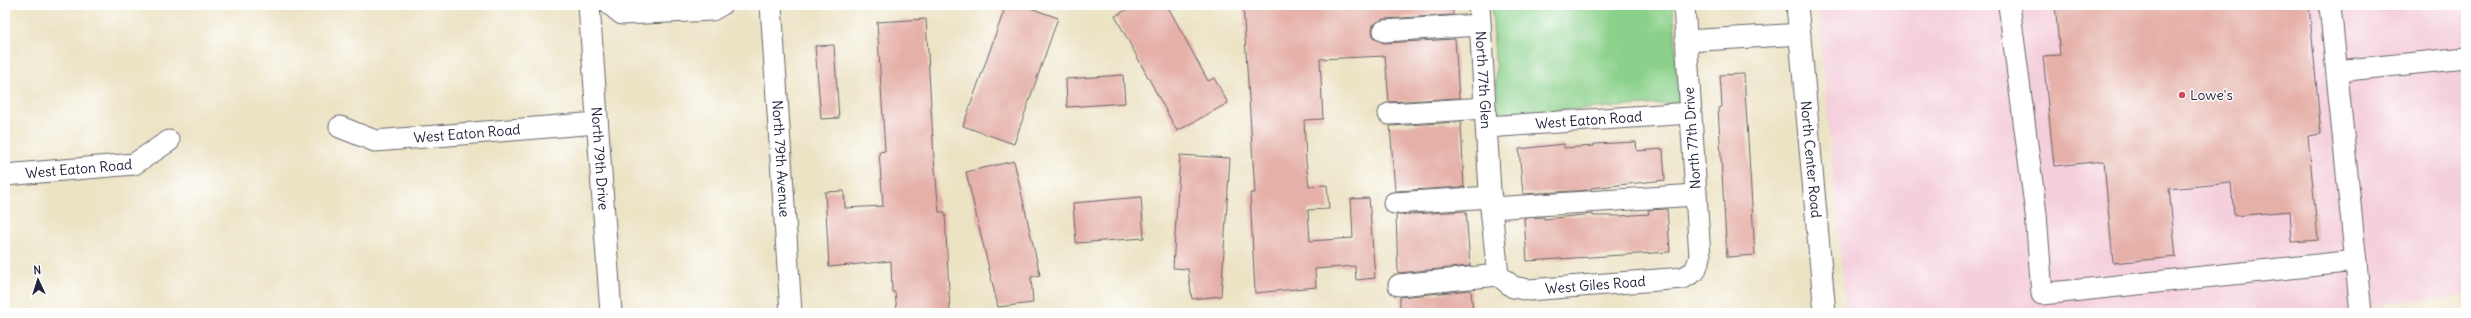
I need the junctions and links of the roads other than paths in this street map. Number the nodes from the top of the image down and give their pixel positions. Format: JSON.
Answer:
{"nodes":[{"id":1,"x":589,"y":5,"type":"edge"},
{"id":2,"x":610,"y":5,"type":"edge"},
{"id":3,"x":721,"y":5,"type":"edge"},
{"id":4,"x":770,"y":5,"type":"edge"},
{"id":5,"x":1684,"y":5,"type":"edge"},
{"id":6,"x":1797,"y":5,"type":"edge"},
{"id":7,"x":2009,"y":5,"type":"edge"},
{"id":8,"x":2330,"y":5,"type":"edge"},
{"id":9,"x":1480,"y":15,"type":"edge"},
{"id":10,"x":1384,"y":31,"type":"dead end"},
{"id":11,"x":1800,"y":34,"type":"junction"},
{"id":12,"x":1686,"y":41,"type":"junction"},
{"id":13,"x":2466,"y":58,"type":"edge"},
{"id":14,"x":2337,"y":71,"type":"junction"},
{"id":15,"x":1690,"y":113,"type":"junction"},
{"id":16,"x":1389,"y":114,"type":"dead end"},
{"id":17,"x":1486,"y":118,"type":"junction"},
{"id":18,"x":597,"y":123,"type":"junction"},
{"id":19,"x":340,"y":127,"type":"dead end"},
{"id":20,"x":169,"y":141,"type":"dead end"},
{"id":21,"x":5,"y":175,"type":"edge"},
{"id":22,"x":1696,"y":195,"type":"junction"},
{"id":23,"x":1491,"y":202,"type":"junction"},
{"id":24,"x":1394,"y":203,"type":"dead end"},
{"id":25,"x":2356,"y":261,"type":"junction"},
{"id":26,"x":1695,"y":271,"type":"joint"},
{"id":27,"x":1498,"y":275,"type":"junction"},
{"id":28,"x":1400,"y":285,"type":"dead end"},
{"id":29,"x":611,"y":313,"type":"edge"},
{"id":30,"x":790,"y":313,"type":"edge"},
{"id":31,"x":1825,"y":313,"type":"edge"},
{"id":32,"x":2361,"y":313,"type":"edge"}],
"edges":[{"from":1,"to":18,"type":"street","name":"North 79th Drive"},
{"from":2,"to":3,"type":"street"},
{"from":4,"to":30,"type":"street","name":"North 79th Avenue"},
{"from":5,"to":12,"type":"street","name":"North 77th Drive"},
{"from":6,"to":11,"type":"street","name":"North Center Road"},
{"from":7,"to":25,"type":"street"},
{"from":8,"to":14,"type":"street"},
{"from":9,"to":10,"type":"street"},
{"from":9,"to":17,"type":"street","name":"North 77th Glen"},
{"from":11,"to":12,"type":"street"},
{"from":11,"to":31,"type":"street","name":"North Center Road"},
{"from":12,"to":15,"type":"street","name":"North 77th Drive"},
{"from":13,"to":14,"type":"street"},
{"from":14,"to":25,"type":"street"},
{"from":15,"to":17,"type":"street","name":"West Eaton Road"},
{"from":15,"to":22,"type":"street","name":"North 77th Drive"},
{"from":16,"to":17,"type":"street","name":"West Eaton Road"},
{"from":17,"to":23,"type":"street","name":"North 77th Glen"},
{"from":18,"to":19,"type":"street","name":"West Eaton Road"},
{"from":18,"to":29,"type":"street","name":"North 79th Drive"},
{"from":20,"to":21,"type":"street","name":"West Eaton Road"},
{"from":22,"to":23,"type":"street"},
{"from":22,"to":26,"type":"street","name":"North 77th Drive"},
{"from":23,"to":24,"type":"street"},
{"from":23,"to":27,"type":"street","name":"North 77th Glen"},
{"from":25,"to":32,"type":"street"},
{"from":26,"to":27,"type":"street","name":"West Giles Road"},
{"from":27,"to":28,"type":"street"}]}
